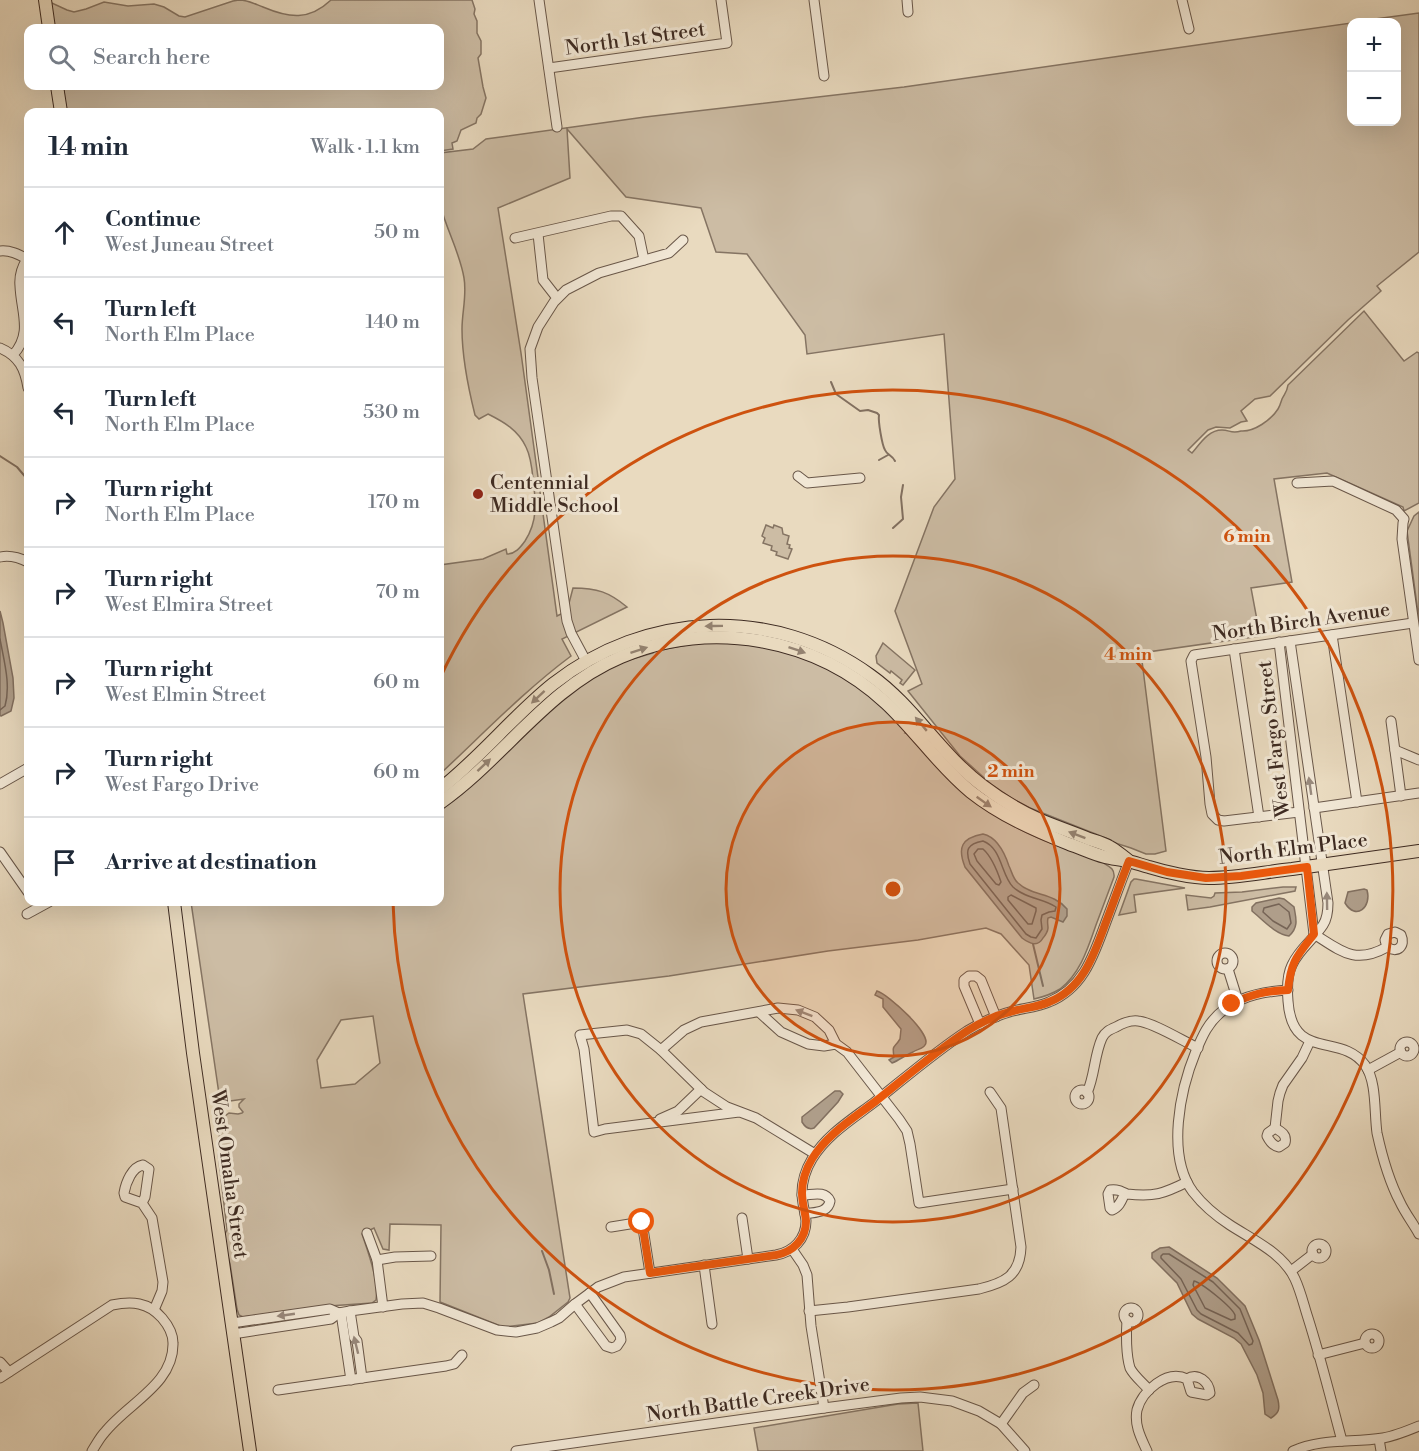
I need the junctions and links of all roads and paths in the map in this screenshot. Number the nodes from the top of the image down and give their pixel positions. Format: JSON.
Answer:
{"nodes":[{"id":1,"x":45,"y":0,"type":"edge"},
{"id":2,"x":539,"y":0,"type":"edge"},
{"id":3,"x":721,"y":0,"type":"edge"},
{"id":4,"x":814,"y":0,"type":"edge"},
{"id":5,"x":907,"y":0,"type":"edge"},
{"id":6,"x":1182,"y":0,"type":"edge"},
{"id":7,"x":908,"y":12,"type":"dead end"},
{"id":8,"x":48,"y":24,"type":"edge"},
{"id":9,"x":1189,"y":29,"type":"dead end"},
{"id":10,"x":549,"y":68,"type":"junction"},
{"id":11,"x":824,"y":76,"type":"dead end"},
{"id":12,"x":58,"y":90,"type":"edge"},
{"id":13,"x":60,"y":108,"type":"edge"},
{"id":14,"x":557,"y":127,"type":"dead end"},
{"id":15,"x":538,"y":234,"type":"junction"},
{"id":16,"x":515,"y":238,"type":"dead end"},
{"id":17,"x":683,"y":240,"type":"dead end"},
{"id":18,"x":0,"y":251,"type":"edge"},
{"id":19,"x":24,"y":256,"type":"edge"},
{"id":20,"x":644,"y":260,"type":"junction"},
{"id":21,"x":24,"y":265,"type":"edge"},
{"id":22,"x":557,"y":298,"type":"junction"},
{"id":23,"x":24,"y":317,"type":"edge"},
{"id":24,"x":24,"y":317,"type":"edge"},
{"id":25,"x":0,"y":348,"type":"edge"},
{"id":26,"x":13,"y":355,"type":"junction"},
{"id":27,"x":24,"y":371,"type":"edge"},
{"id":28,"x":798,"y":476,"type":"dead end"},
{"id":29,"x":860,"y":478,"type":"dead end"},
{"id":30,"x":1298,"y":483,"type":"dead end"},
{"id":31,"x":0,"y":557,"type":"edge"},
{"id":32,"x":24,"y":560,"type":"edge"},
{"id":33,"x":1413,"y":623,"type":"junction"},
{"id":34,"x":1332,"y":634,"type":"junction"},
{"id":35,"x":1290,"y":641,"type":"junction"},
{"id":36,"x":1279,"y":642,"type":"junction"},
{"id":37,"x":1234,"y":649,"type":"junction"},
{"id":38,"x":1419,"y":660,"type":"edge"},
{"id":39,"x":589,"y":666,"type":"junction"},
{"id":40,"x":1391,"y":721,"type":"dead end"},
{"id":41,"x":1395,"y":750,"type":"junction"},
{"id":42,"x":1419,"y":760,"type":"edge"},
{"id":43,"x":24,"y":770,"type":"edge"},
{"id":44,"x":0,"y":784,"type":"edge"},
{"id":45,"x":444,"y":785,"type":"edge"},
{"id":46,"x":1419,"y":793,"type":"edge"},
{"id":47,"x":1401,"y":796,"type":"junction"},
{"id":48,"x":444,"y":800,"type":"edge"},
{"id":49,"x":1357,"y":802,"type":"junction"},
{"id":50,"x":1314,"y":808,"type":"junction"},
{"id":51,"x":1299,"y":812,"type":"junction"},
{"id":52,"x":1258,"y":817,"type":"junction"},
{"id":53,"x":1419,"y":851,"type":"edge"},
{"id":54,"x":0,"y":852,"type":"edge"},
{"id":55,"x":1129,"y":861,"type":"junction"},
{"id":56,"x":1323,"y":864,"type":"junction"},
{"id":57,"x":1307,"y":867,"type":"junction"},
{"id":58,"x":24,"y":884,"type":"edge"},
{"id":59,"x":34,"y":906,"type":"edge"},
{"id":60,"x":175,"y":906,"type":"edge"},
{"id":61,"x":27,"y":914,"type":"dead end"},
{"id":62,"x":1314,"y":934,"type":"junction"},
{"id":63,"x":1387,"y":947,"type":"dead end"},
{"id":64,"x":1228,"y":969,"type":"dead end"},
{"id":65,"x":1288,"y":990,"type":"junction"},
{"id":66,"x":1238,"y":1001,"type":"junction"},
{"id":67,"x":759,"y":1012,"type":"junction"},
{"id":68,"x":996,"y":1017,"type":"junction"},
{"id":69,"x":980,"y":1023,"type":"junction"},
{"id":70,"x":1310,"y":1041,"type":"junction"},
{"id":71,"x":836,"y":1044,"type":"junction"},
{"id":72,"x":1198,"y":1048,"type":"junction"},
{"id":73,"x":661,"y":1050,"type":"junction"},
{"id":74,"x":1401,"y":1052,"type":"dead end"},
{"id":75,"x":1368,"y":1070,"type":"junction"},
{"id":76,"x":701,"y":1089,"type":"junction"},
{"id":77,"x":990,"y":1092,"type":"dead end"},
{"id":78,"x":1087,"y":1093,"type":"dead end"},
{"id":79,"x":882,"y":1096,"type":"junction"},
{"id":80,"x":739,"y":1112,"type":"junction"},
{"id":81,"x":650,"y":1124,"type":"junction"},
{"id":82,"x":1275,"y":1128,"type":"dead end"},
{"id":83,"x":815,"y":1154,"type":"junction"},
{"id":84,"x":1187,"y":1182,"type":"junction"},
{"id":85,"x":1013,"y":1189,"type":"junction"},
{"id":86,"x":1125,"y":1193,"type":"dead end"},
{"id":87,"x":802,"y":1195,"type":"junction"},
{"id":88,"x":142,"y":1203,"type":"dead end"},
{"id":89,"x":805,"y":1214,"type":"junction"},
{"id":90,"x":742,"y":1218,"type":"dead end"},
{"id":91,"x":611,"y":1227,"type":"dead end"},
{"id":92,"x":368,"y":1233,"type":"dead end"},
{"id":93,"x":1419,"y":1233,"type":"edge"},
{"id":94,"x":792,"y":1249,"type":"junction"},
{"id":95,"x":1313,"y":1254,"type":"dead end"},
{"id":96,"x":431,"y":1256,"type":"dead end"},
{"id":97,"x":748,"y":1259,"type":"junction"},
{"id":98,"x":377,"y":1260,"type":"junction"},
{"id":99,"x":704,"y":1265,"type":"junction"},
{"id":100,"x":1290,"y":1271,"type":"junction"},
{"id":101,"x":650,"y":1273,"type":"junction"},
{"id":102,"x":590,"y":1293,"type":"junction"},
{"id":103,"x":575,"y":1304,"type":"junction"},
{"id":104,"x":383,"y":1307,"type":"junction"},
{"id":105,"x":155,"y":1311,"type":"junction"},
{"id":106,"x":809,"y":1311,"type":"junction"},
{"id":107,"x":344,"y":1312,"type":"junction"},
{"id":108,"x":1127,"y":1320,"type":"dead end"},
{"id":109,"x":712,"y":1324,"type":"dead end"},
{"id":110,"x":233,"y":1329,"type":"junction"},
{"id":111,"x":1365,"y":1343,"type":"dead end"},
{"id":112,"x":462,"y":1355,"type":"dead end"},
{"id":113,"x":1318,"y":1355,"type":"junction"},
{"id":114,"x":0,"y":1362,"type":"edge"},
{"id":115,"x":9,"y":1372,"type":"junction"},
{"id":116,"x":0,"y":1378,"type":"edge"},
{"id":117,"x":362,"y":1378,"type":"junction"},
{"id":118,"x":1187,"y":1379,"type":"dead end"},
{"id":119,"x":351,"y":1380,"type":"junction"},
{"id":120,"x":1034,"y":1385,"type":"dead end"},
{"id":121,"x":278,"y":1390,"type":"dead end"},
{"id":122,"x":1149,"y":1390,"type":"junction"},
{"id":123,"x":824,"y":1408,"type":"junction"},
{"id":124,"x":1001,"y":1424,"type":"junction"},
{"id":125,"x":1419,"y":1426,"type":"edge"},
{"id":126,"x":1379,"y":1439,"type":"junction"},
{"id":127,"x":1342,"y":1442,"type":"junction"},
{"id":128,"x":92,"y":1451,"type":"edge"},
{"id":129,"x":250,"y":1451,"type":"edge"},
{"id":130,"x":516,"y":1451,"type":"edge"},
{"id":131,"x":1025,"y":1451,"type":"edge"},
{"id":132,"x":1146,"y":1451,"type":"edge"},
{"id":133,"x":1293,"y":1451,"type":"edge"},
{"id":134,"x":1381,"y":1451,"type":"edge"}],
"edges":[{"from":1,"to":8,"type":"main road"},
{"from":2,"to":10,"type":"street"},
{"from":3,"to":10,"type":"street","name":"North 1st Street"},
{"from":4,"to":11,"type":"street"},
{"from":5,"to":7,"type":"street"},
{"from":6,"to":9,"type":"street"},
{"from":10,"to":14,"type":"street"},
{"from":12,"to":13,"type":"main road"},
{"from":15,"to":16,"type":"street"},
{"from":15,"to":20,"type":"street"},
{"from":15,"to":22,"type":"street"},
{"from":17,"to":20,"type":"street"},
{"from":18,"to":19,"type":"street"},
{"from":20,"to":22,"type":"street"},
{"from":21,"to":24,"type":"street"},
{"from":22,"to":39,"type":"street"},
{"from":23,"to":26,"type":"street"},
{"from":25,"to":26,"type":"street"},
{"from":26,"to":27,"type":"street"},
{"from":28,"to":29,"type":"street"},
{"from":30,"to":33,"type":"street"},
{"from":31,"to":32,"type":"street"},
{"from":33,"to":34,"type":"street","name":"North Birch Avenue"},
{"from":33,"to":38,"type":"street"},
{"from":34,"to":35,"type":"street","name":"North Birch Avenue"},
{"from":34,"to":49,"type":"street"},
{"from":35,"to":36,"type":"street","name":"North Birch Avenue"},
{"from":50,"to":35,"type":"street","name":"West Fargo Street","one_way":true},
{"from":36,"to":37,"type":"street","name":"North Birch Avenue"},
{"from":36,"to":51,"type":"street","name":"West Fargo Street"},
{"from":37,"to":52,"type":"street"},
{"from":37,"to":52,"type":"street","name":"North Birch Avenue"},
{"from":39,"to":45,"type":"main road","one_way":true},
{"from":48,"to":39,"type":"main road","one_way":true},
{"from":39,"to":55,"type":"main road","name":"North Elm Place"},
{"from":40,"to":41,"type":"street"},
{"from":41,"to":42,"type":"street"},
{"from":41,"to":47,"type":"street"},
{"from":43,"to":44,"type":"street"},
{"from":46,"to":47,"type":"street"},
{"from":47,"to":49,"type":"street"},
{"from":49,"to":50,"type":"street"},
{"from":50,"to":56,"type":"street","name":"West Fargo Street"},
{"from":51,"to":52,"type":"street"},
{"from":51,"to":57,"type":"street","name":"West Fargo Street"},
{"from":53,"to":56,"type":"main road","name":"North Elm Place"},
{"from":54,"to":58,"type":"street"},
{"from":55,"to":57,"type":"main road","name":"North Elm Place"},
{"from":55,"to":68,"type":"street"},
{"from":56,"to":57,"type":"main road","name":"North Elm Place"},
{"from":62,"to":56,"type":"street","name":"West Fargo Street","one_way":true},
{"from":57,"to":62,"type":"street","name":"West Fargo Street"},
{"from":59,"to":61,"type":"street"},
{"from":60,"to":110,"type":"main road","name":"West Omaha Street"},
{"from":62,"to":63,"type":"street"},
{"from":62,"to":65,"type":"street","name":"West Fargo Street"},
{"from":64,"to":66,"type":"street"},
{"from":65,"to":66,"type":"street"},
{"from":65,"to":70,"type":"street","name":"West Fargo Street"},
{"from":66,"to":72,"type":"street"},
{"from":67,"to":71,"type":"street"},
{"from":71,"to":67,"type":"street","one_way":true},
{"from":67,"to":73,"type":"street"},
{"from":68,"to":69,"type":"street"},
{"from":68,"to":69,"type":"street"},
{"from":69,"to":79,"type":"street"},
{"from":70,"to":75,"type":"street"},
{"from":70,"to":82,"type":"street"},
{"from":71,"to":79,"type":"street"},
{"from":72,"to":78,"type":"street"},
{"from":72,"to":84,"type":"street"},
{"from":73,"to":76,"type":"street"},
{"from":73,"to":81,"type":"street"},
{"from":74,"to":75,"type":"street"},
{"from":75,"to":93,"type":"street"},
{"from":76,"to":80,"type":"street"},
{"from":76,"to":81,"type":"street"},
{"from":77,"to":85,"type":"street"},
{"from":79,"to":83,"type":"street"},
{"from":79,"to":85,"type":"street"},
{"from":80,"to":81,"type":"street"},
{"from":80,"to":83,"type":"street"},
{"from":83,"to":87,"type":"street"},
{"from":84,"to":86,"type":"street"},
{"from":84,"to":100,"type":"street"},
{"from":85,"to":106,"type":"street"},
{"from":87,"to":89,"type":"street"},
{"from":87,"to":89,"type":"street"},
{"from":88,"to":105,"type":"street"},
{"from":89,"to":94,"type":"street"},
{"from":90,"to":97,"type":"street"},
{"from":91,"to":101,"type":"street"},
{"from":92,"to":98,"type":"street"},
{"from":94,"to":97,"type":"street"},
{"from":94,"to":106,"type":"street"},
{"from":95,"to":100,"type":"street"},
{"from":96,"to":98,"type":"street"},
{"from":97,"to":99,"type":"street"},
{"from":98,"to":104,"type":"street"},
{"from":99,"to":101,"type":"street"},
{"from":99,"to":109,"type":"street"},
{"from":100,"to":113,"type":"street"},
{"from":101,"to":102,"type":"street"},
{"from":102,"to":103,"type":"street"},
{"from":102,"to":103,"type":"street"},
{"from":103,"to":104,"type":"street"},
{"from":104,"to":107,"type":"street"},
{"from":105,"to":115,"type":"street"},
{"from":105,"to":128,"type":"street"},
{"from":106,"to":123,"type":"street"},
{"from":107,"to":110,"type":"street"},
{"from":117,"to":107,"type":"street","one_way":true},
{"from":107,"to":119,"type":"street"},
{"from":108,"to":122,"type":"street"},
{"from":110,"to":129,"type":"main road","name":"West Omaha Street"},
{"from":111,"to":113,"type":"street"},
{"from":112,"to":117,"type":"street"},
{"from":113,"to":127,"type":"street"},
{"from":114,"to":115,"type":"street"},
{"from":115,"to":116,"type":"street"},
{"from":117,"to":119,"type":"street"},
{"from":118,"to":122,"type":"street"},
{"from":119,"to":121,"type":"street"},
{"from":120,"to":124,"type":"street"},
{"from":122,"to":132,"type":"street"},
{"from":123,"to":124,"type":"street","name":"North Battle Creek Drive"},
{"from":123,"to":130,"type":"street","name":"North Battle Creek Drive"},
{"from":124,"to":131,"type":"street","name":"North Battle Creek Drive"},
{"from":125,"to":126,"type":"street"},
{"from":126,"to":127,"type":"street"},
{"from":126,"to":134,"type":"street"},
{"from":127,"to":133,"type":"street"}]}
